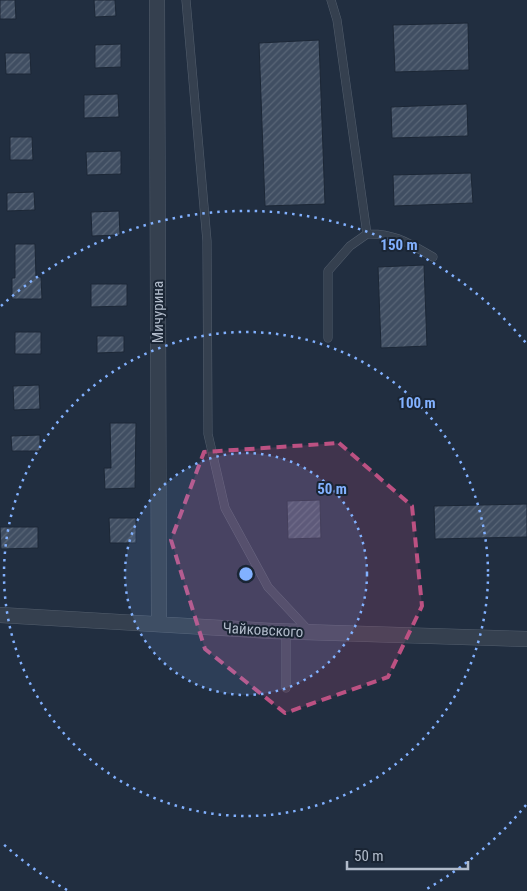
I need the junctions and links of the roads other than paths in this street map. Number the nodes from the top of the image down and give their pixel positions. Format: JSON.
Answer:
{"nodes":[{"id":1,"x":157,"y":0,"type":"edge"},
{"id":2,"x":186,"y":0,"type":"edge"},
{"id":3,"x":331,"y":0,"type":"edge"},
{"id":4,"x":367,"y":234,"type":"junction"},
{"id":5,"x":434,"y":257,"type":"dead end"},
{"id":6,"x":328,"y":338,"type":"dead end"},
{"id":7,"x":0,"y":615,"type":"edge"},
{"id":8,"x":159,"y":624,"type":"junction"},
{"id":9,"x":286,"y":632,"type":"junction"},
{"id":10,"x":310,"y":632,"type":"junction"},
{"id":11,"x":527,"y":639,"type":"edge"},
{"id":12,"x":286,"y":688,"type":"dead end"}],
"edges":[{"from":1,"to":8,"type":"street","name":"Мичурина"},
{"from":2,"to":10,"type":"lane"},
{"from":3,"to":4,"type":"lane"},
{"from":4,"to":5,"type":"lane"},
{"from":4,"to":6,"type":"lane"},
{"from":7,"to":8,"type":"street","name":"Чайковского"},
{"from":8,"to":9,"type":"street","name":"Чайковского"},
{"from":9,"to":10,"type":"street","name":"Чайковского"},
{"from":9,"to":12,"type":"lane"},
{"from":10,"to":11,"type":"street","name":"Чайковского"}]}
